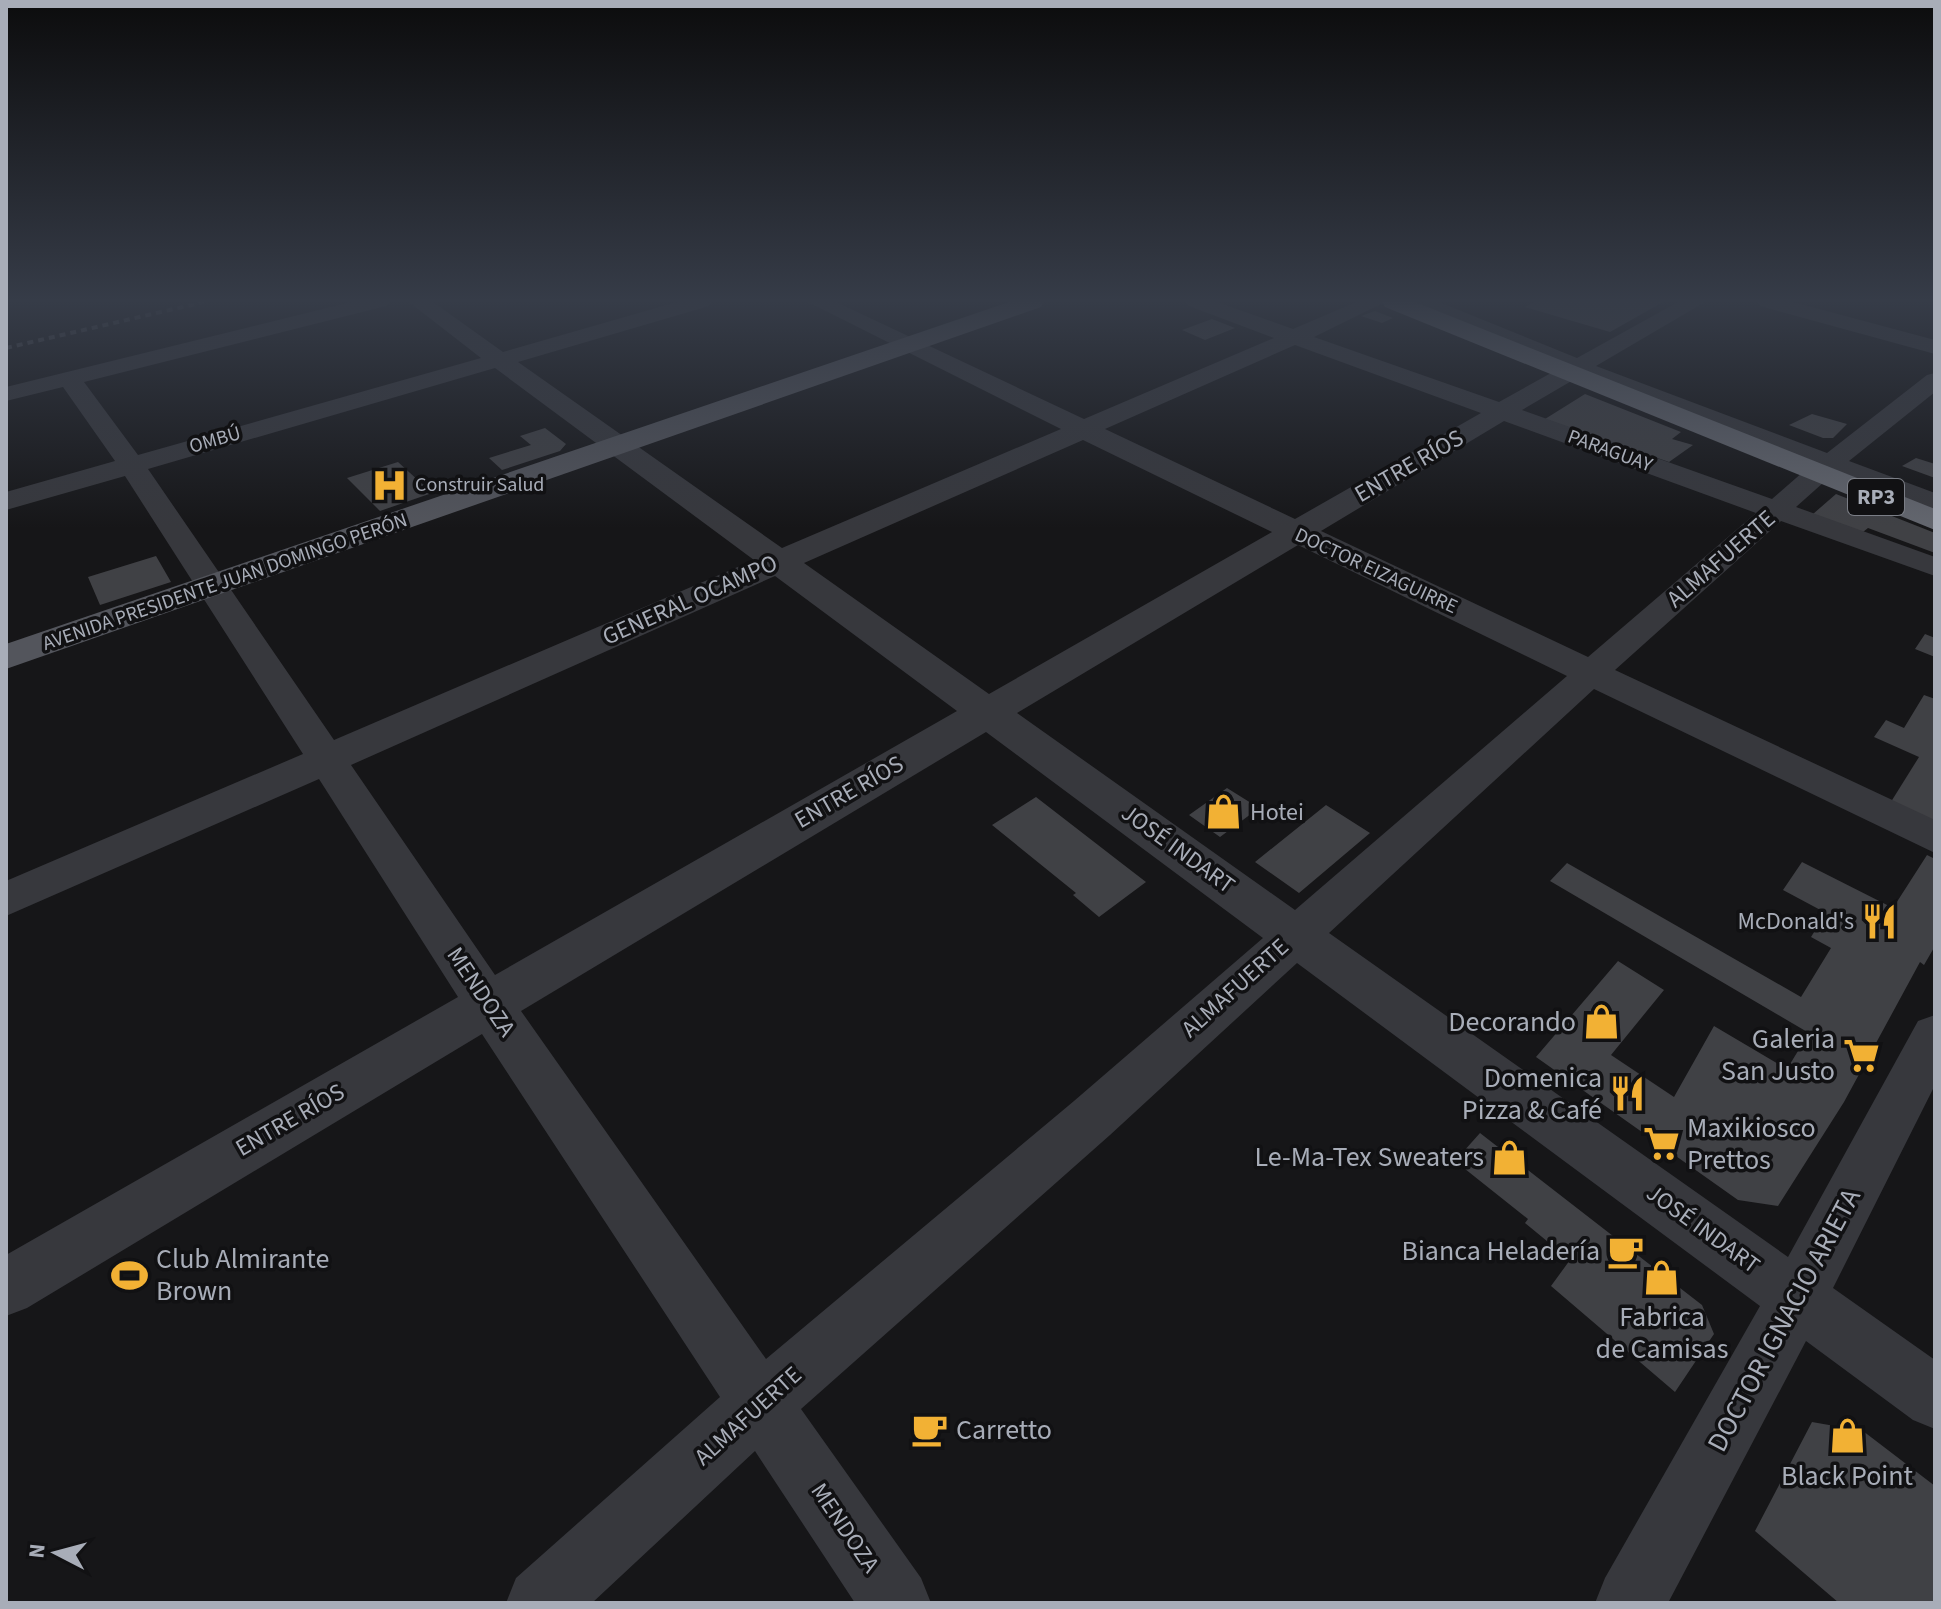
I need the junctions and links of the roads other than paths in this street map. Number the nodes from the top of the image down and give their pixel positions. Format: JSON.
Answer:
{"nodes":[{"id":1,"x":73,"y":377,"type":"edge"},
{"id":2,"x":436,"y":377,"type":"edge"},
{"id":3,"x":525,"y":377,"type":"edge"},
{"id":4,"x":820,"y":377,"type":"edge"},
{"id":5,"x":975,"y":377,"type":"edge"},
{"id":6,"x":1201,"y":377,"type":"edge"},
{"id":7,"x":1402,"y":377,"type":"edge"},
{"id":8,"x":1561,"y":377,"type":"edge"},
{"id":9,"x":1604,"y":377,"type":"edge"},
{"id":10,"x":69,"y":378,"type":"junction"},
{"id":11,"x":1935,"y":380,"type":"edge"},
{"id":12,"x":6,"y":394,"type":"edge"},
{"id":13,"x":1501,"y":413,"type":"junction"},
{"id":14,"x":1083,"y":429,"type":"junction"},
{"id":15,"x":619,"y":446,"type":"junction"},
{"id":16,"x":131,"y":464,"type":"junction"},
{"id":17,"x":1829,"y":464,"type":"junction"},
{"id":18,"x":1935,"y":488,"type":"edge"},
{"id":19,"x":6,"y":501,"type":"edge"},
{"id":20,"x":1935,"y":503,"type":"edge"},
{"id":21,"x":1777,"y":510,"type":"junction"},
{"id":22,"x":1935,"y":510,"type":"edge"},
{"id":23,"x":1935,"y":520,"type":"edge"},
{"id":24,"x":1297,"y":533,"type":"junction"},
{"id":25,"x":779,"y":561,"type":"junction"},
{"id":26,"x":1935,"y":567,"type":"edge"},
{"id":27,"x":212,"y":587,"type":"junction"},
{"id":28,"x":6,"y":657,"type":"edge"},
{"id":29,"x":1591,"y":673,"type":"junction"},
{"id":30,"x":987,"y":711,"type":"junction"},
{"id":31,"x":302,"y":745,"type":"junction"},
{"id":32,"x":1935,"y":838,"type":"edge"},
{"id":33,"x":6,"y":899,"type":"edge"},
{"id":34,"x":1295,"y":934,"type":"junction"},
{"id":35,"x":488,"y":1003,"type":"junction"},
{"id":36,"x":1935,"y":1036,"type":"edge"},
{"id":37,"x":6,"y":1287,"type":"edge"},
{"id":38,"x":1797,"y":1298,"type":"junction"},
{"id":39,"x":1935,"y":1398,"type":"edge"},
{"id":40,"x":761,"y":1403,"type":"junction"},
{"id":41,"x":541,"y":1603,"type":"edge"},
{"id":42,"x":896,"y":1603,"type":"edge"},
{"id":43,"x":1630,"y":1603,"type":"edge"}],
"edges":[{"from":1,"to":10,"type":"street"},
{"from":2,"to":16,"type":"street","name":"OMBÚ"},
{"from":3,"to":15,"type":"street","name":"JOSÉ INDART"},
{"from":4,"to":15,"type":"main road","name":"AVENIDA PRESIDENTE JUAN DOMINGO PERÓN"},
{"from":5,"to":14,"type":"street","name":"DOCTOR EIZAGUIRRE"},
{"from":6,"to":14,"type":"street","name":"GENERAL OCAMPO"},
{"from":7,"to":13,"type":"street","name":"PARAGUAY"},
{"from":8,"to":13,"type":"street","name":"ENTRE RÍOS"},
{"from":9,"to":17,"type":"highway","number":"RP3"},
{"from":10,"to":12,"type":"street"},
{"from":10,"to":16,"type":"street","name":"MENDOZA"},
{"from":11,"to":17,"type":"street","name":"ALMAFUERTE"},
{"from":13,"to":21,"type":"street","name":"PARAGUAY"},
{"from":13,"to":24,"type":"street","name":"ENTRE RÍOS"},
{"from":14,"to":24,"type":"street","name":"DOCTOR EIZAGUIRRE"},
{"from":14,"to":25,"type":"street","name":"GENERAL OCAMPO"},
{"from":15,"to":25,"type":"street","name":"JOSÉ INDART"},
{"from":15,"to":27,"type":"main road","name":"AVENIDA PRESIDENTE JUAN DOMINGO PERÓN"},
{"from":16,"to":19,"type":"street","name":"OMBÚ"},
{"from":16,"to":27,"type":"street","name":"MENDOZA"},
{"from":17,"to":18,"type":"highway","number":"RP3"},
{"from":17,"to":20,"type":"street"},
{"from":17,"to":21,"type":"street","name":"ALMAFUERTE"},
{"from":17,"to":22,"type":"street"},
{"from":17,"to":23,"type":"highway","number":"RP3"},
{"from":21,"to":26,"type":"street","name":"PARAGUAY"},
{"from":21,"to":29,"type":"street","name":"ALMAFUERTE"},
{"from":24,"to":29,"type":"street","name":"DOCTOR EIZAGUIRRE"},
{"from":24,"to":30,"type":"street","name":"ENTRE RÍOS"},
{"from":25,"to":30,"type":"street","name":"JOSÉ INDART"},
{"from":25,"to":31,"type":"street","name":"GENERAL OCAMPO"},
{"from":27,"to":28,"type":"main road","name":"AVENIDA PRESIDENTE JUAN DOMINGO PERÓN"},
{"from":27,"to":31,"type":"street","name":"MENDOZA"},
{"from":29,"to":32,"type":"street","name":"DOCTOR EIZAGUIRRE"},
{"from":29,"to":34,"type":"street","name":"ALMAFUERTE"},
{"from":30,"to":34,"type":"street","name":"JOSÉ INDART"},
{"from":30,"to":35,"type":"street","name":"ENTRE RÍOS"},
{"from":31,"to":33,"type":"street","name":"GENERAL OCAMPO"},
{"from":31,"to":35,"type":"street","name":"MENDOZA"},
{"from":34,"to":38,"type":"street","name":"JOSÉ INDART"},
{"from":34,"to":40,"type":"street","name":"ALMAFUERTE"},
{"from":35,"to":37,"type":"street","name":"ENTRE RÍOS"},
{"from":35,"to":40,"type":"street","name":"MENDOZA"},
{"from":36,"to":38,"type":"street","name":"DOCTOR IGNACIO ARIETA"},
{"from":38,"to":39,"type":"street","name":"JOSÉ INDART"},
{"from":38,"to":43,"type":"street","name":"DOCTOR IGNACIO ARIETA"},
{"from":40,"to":41,"type":"street","name":"ALMAFUERTE"},
{"from":40,"to":42,"type":"street","name":"MENDOZA"}]}
